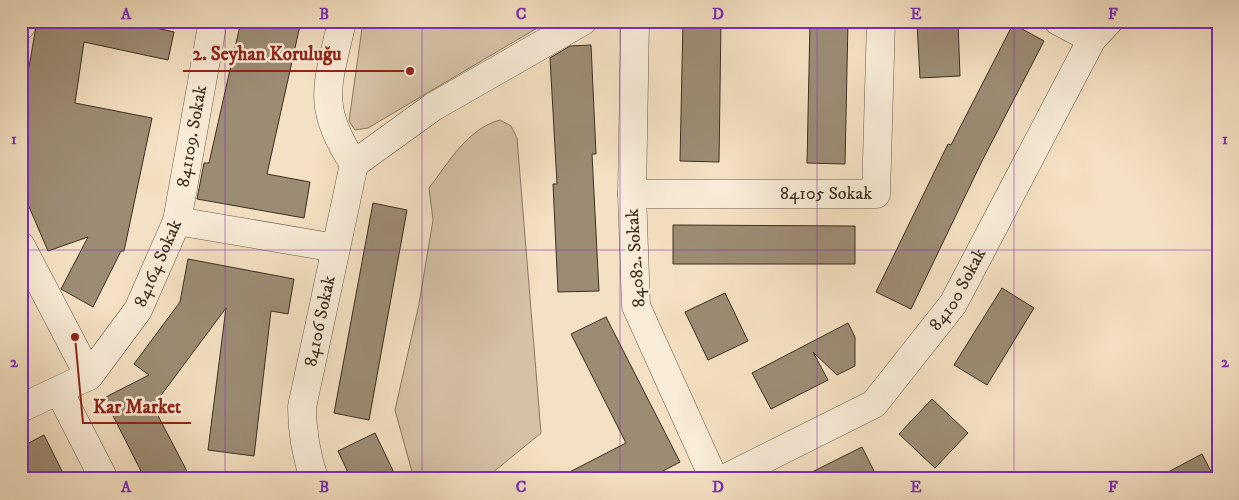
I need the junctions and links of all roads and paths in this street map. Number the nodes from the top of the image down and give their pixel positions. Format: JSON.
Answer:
{"nodes":[{"id":1,"x":22,"y":21,"type":"edge"},
{"id":2,"x":213,"y":21,"type":"edge"},
{"id":3,"x":342,"y":21,"type":"edge"},
{"id":4,"x":583,"y":21,"type":"edge"},
{"id":5,"x":635,"y":21,"type":"edge"},
{"id":6,"x":881,"y":21,"type":"edge"},
{"id":7,"x":1058,"y":21,"type":"edge"},
{"id":8,"x":21,"y":26,"type":"edge"},
{"id":9,"x":1100,"y":30,"type":"edge"},
{"id":10,"x":354,"y":164,"type":"junction"},
{"id":11,"x":632,"y":194,"type":"junction"},
{"id":12,"x":177,"y":221,"type":"junction"},
{"id":13,"x":21,"y":246,"type":"edge"},
{"id":14,"x":336,"y":248,"type":"junction"},
{"id":15,"x":89,"y":376,"type":"junction"},
{"id":16,"x":59,"y":391,"type":"junction"},
{"id":17,"x":21,"y":408,"type":"edge"},
{"id":18,"x":104,"y":479,"type":"edge"},
{"id":19,"x":314,"y":479,"type":"edge"},
{"id":20,"x":714,"y":479,"type":"edge"},
{"id":21,"x":724,"y":479,"type":"edge"}],
"edges":[{"from":1,"to":8,"type":"street"},
{"from":2,"to":12,"type":"street","name":"841109. Sokak"},
{"from":3,"to":10,"type":"street"},
{"from":4,"to":10,"type":"street"},
{"from":5,"to":11,"type":"street","name":"84082. Sokak"},
{"from":6,"to":11,"type":"street","name":"84105 Sokak"},
{"from":7,"to":9,"type":"street"},
{"from":9,"to":21,"type":"street","name":"84100 Sokak"},
{"from":10,"to":14,"type":"street","name":"84106 Sokak"},
{"from":11,"to":20,"type":"street","name":"84082. Sokak"},
{"from":12,"to":14,"type":"street","name":"84164 Sokak"},
{"from":12,"to":15,"type":"street","name":"84164 Sokak"},
{"from":13,"to":15,"type":"street"},
{"from":14,"to":19,"type":"street","name":"84106 Sokak"},
{"from":15,"to":16,"type":"street","name":"84164 Sokak"},
{"from":16,"to":17,"type":"street","name":"84164 Sokak"},
{"from":16,"to":18,"type":"street"}]}
